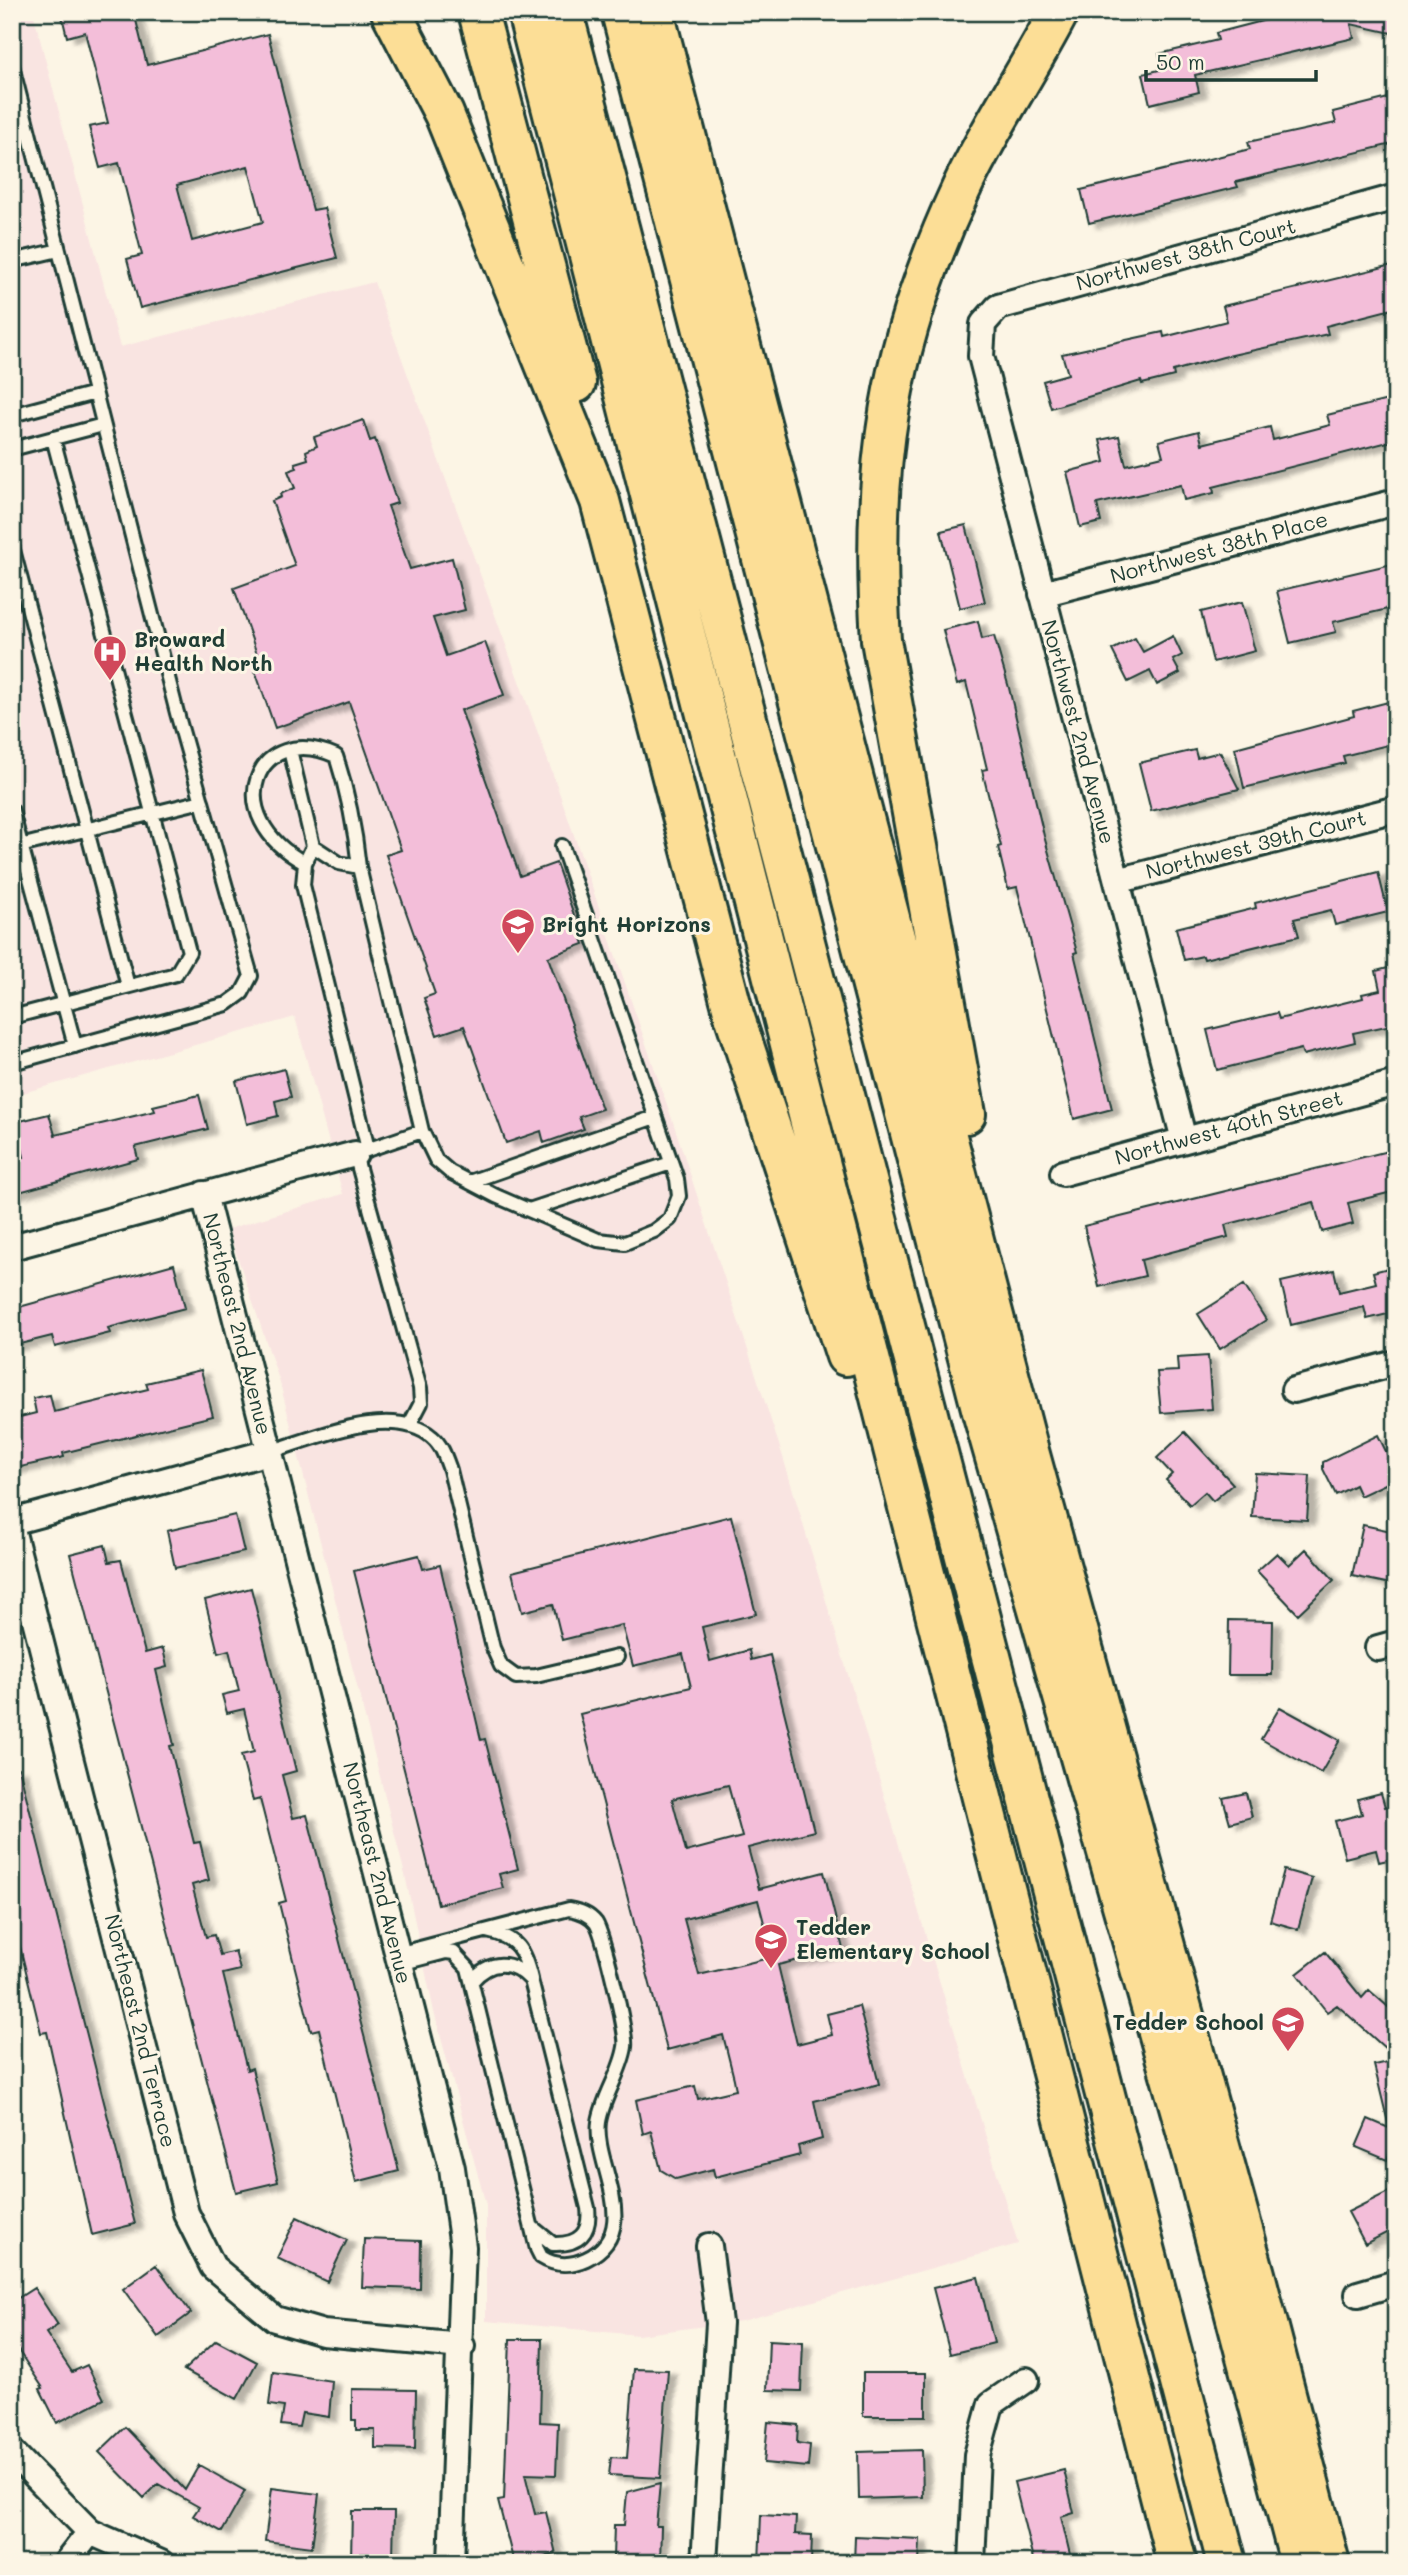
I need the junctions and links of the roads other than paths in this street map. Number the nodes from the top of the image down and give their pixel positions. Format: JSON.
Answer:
{"nodes":[{"id":1,"x":391,"y":12,"type":"edge"},
{"id":2,"x":478,"y":12,"type":"edge"},
{"id":3,"x":527,"y":12,"type":"edge"},
{"id":4,"x":563,"y":12,"type":"edge"},
{"id":5,"x":621,"y":12,"type":"edge"},
{"id":6,"x":654,"y":12,"type":"edge"},
{"id":7,"x":1059,"y":12,"type":"edge"},
{"id":8,"x":12,"y":66,"type":"edge"},
{"id":9,"x":17,"y":104,"type":"edge"},
{"id":10,"x":1396,"y":197,"type":"edge"},
{"id":11,"x":59,"y":250,"type":"junction"},
{"id":12,"x":12,"y":261,"type":"edge"},
{"id":13,"x":983,"y":324,"type":"joint"},
{"id":14,"x":95,"y":393,"type":"junction"},
{"id":15,"x":12,"y":415,"type":"edge"},
{"id":16,"x":103,"y":425,"type":"junction"},
{"id":17,"x":53,"y":438,"type":"junction"},
{"id":18,"x":12,"y":449,"type":"edge"},
{"id":19,"x":600,"y":501,"type":"junction"},
{"id":20,"x":1396,"y":502,"type":"edge"},
{"id":21,"x":12,"y":546,"type":"edge"},
{"id":22,"x":1042,"y":594,"type":"junction"},
{"id":23,"x":290,"y":750,"type":"junction"},
{"id":24,"x":202,"y":801,"type":"junction"},
{"id":25,"x":1396,"y":809,"type":"edge"},
{"id":26,"x":12,"y":811,"type":"edge"},
{"id":27,"x":153,"y":815,"type":"junction"},
{"id":28,"x":86,"y":831,"type":"junction"},
{"id":29,"x":313,"y":846,"type":"junction"},
{"id":30,"x":562,"y":846,"type":"dead end"},
{"id":31,"x":17,"y":847,"type":"edge"},
{"id":32,"x":305,"y":863,"type":"junction"},
{"id":33,"x":359,"y":867,"type":"junction"},
{"id":34,"x":1117,"y":881,"type":"junction"},
{"id":35,"x":128,"y":986,"type":"junction"},
{"id":36,"x":64,"y":1004,"type":"junction"},
{"id":37,"x":12,"y":1017,"type":"edge"},
{"id":38,"x":75,"y":1046,"type":"junction"},
{"id":39,"x":12,"y":1063,"type":"edge"},
{"id":40,"x":1396,"y":1083,"type":"edge"},
{"id":41,"x":655,"y":1117,"type":"junction"},
{"id":42,"x":422,"y":1130,"type":"junction"},
{"id":43,"x":1184,"y":1140,"type":"junction"},
{"id":44,"x":362,"y":1151,"type":"junction"},
{"id":45,"x":671,"y":1163,"type":"junction"},
{"id":46,"x":1063,"y":1173,"type":"dead end"},
{"id":47,"x":472,"y":1181,"type":"junction"},
{"id":48,"x":204,"y":1195,"type":"junction"},
{"id":49,"x":529,"y":1210,"type":"junction"},
{"id":50,"x":12,"y":1247,"type":"edge"},
{"id":51,"x":1396,"y":1363,"type":"edge"},
{"id":52,"x":1294,"y":1390,"type":"dead end"},
{"id":53,"x":982,"y":1412,"type":"junction"},
{"id":54,"x":410,"y":1424,"type":"junction"},
{"id":55,"x":1029,"y":1451,"type":"junction"},
{"id":56,"x":269,"y":1452,"type":"junction"},
{"id":57,"x":12,"y":1522,"type":"edge"},
{"id":58,"x":12,"y":1529,"type":"edge"},
{"id":59,"x":925,"y":1572,"type":"junction"},
{"id":60,"x":617,"y":1657,"type":"dead end"},
{"id":61,"x":485,"y":1930,"type":"junction"},
{"id":62,"x":399,"y":1959,"type":"junction"},
{"id":63,"x":531,"y":1980,"type":"junction"},
{"id":64,"x":472,"y":1982,"type":"junction"},
{"id":65,"x":531,"y":2226,"type":"junction"},
{"id":66,"x":709,"y":2246,"type":"dead end"},
{"id":67,"x":1396,"y":2283,"type":"edge"},
{"id":68,"x":1358,"y":2294,"type":"dead end"},
{"id":69,"x":462,"y":2346,"type":"junction"},
{"id":70,"x":1026,"y":2380,"type":"dead end"},
{"id":71,"x":12,"y":2452,"type":"edge"},
{"id":72,"x":90,"y":2532,"type":"junction"},
{"id":73,"x":66,"y":2563,"type":"edge"},
{"id":74,"x":161,"y":2563,"type":"edge"},
{"id":75,"x":451,"y":2563,"type":"edge"},
{"id":76,"x":704,"y":2563,"type":"edge"},
{"id":77,"x":972,"y":2563,"type":"edge"},
{"id":78,"x":1177,"y":2563,"type":"edge"},
{"id":79,"x":1227,"y":2563,"type":"edge"},
{"id":80,"x":1274,"y":2563,"type":"edge"},
{"id":81,"x":1300,"y":2563,"type":"edge"},
{"id":82,"x":1331,"y":2563,"type":"edge"}],
"edges":[{"from":1,"to":19,"type":"highway"},
{"from":2,"to":19,"type":"highway"},
{"from":3,"to":59,"type":"highway"},
{"from":4,"to":79,"type":"highway"},
{"from":5,"to":53,"type":"highway"},
{"from":6,"to":55,"type":"highway"},
{"from":7,"to":55,"type":"highway"},
{"from":8,"to":9,"type":"lane"},
{"from":9,"to":11,"type":"lane"},
{"from":10,"to":13,"type":"street","name":"Northwest 38th Court"},
{"from":11,"to":12,"type":"lane"},
{"from":11,"to":14,"type":"lane"},
{"from":13,"to":22,"type":"street","name":"Northwest 2nd Avenue"},
{"from":14,"to":15,"type":"lane"},
{"from":14,"to":16,"type":"lane"},
{"from":16,"to":17,"type":"lane"},
{"from":16,"to":24,"type":"lane"},
{"from":17,"to":18,"type":"lane"},
{"from":17,"to":27,"type":"lane"},
{"from":19,"to":59,"type":"highway"},
{"from":20,"to":22,"type":"street","name":"Northwest 38th Place"},
{"from":21,"to":28,"type":"lane"},
{"from":22,"to":34,"type":"street","name":"Northwest 2nd Avenue"},
{"from":23,"to":29,"type":"lane"},
{"from":23,"to":32,"type":"lane"},
{"from":23,"to":33,"type":"lane"},
{"from":24,"to":27,"type":"lane"},
{"from":24,"to":38,"type":"lane"},
{"from":25,"to":34,"type":"street","name":"Northwest 39th Court"},
{"from":26,"to":31,"type":"lane"},
{"from":27,"to":28,"type":"lane"},
{"from":27,"to":35,"type":"lane"},
{"from":28,"to":31,"type":"lane"},
{"from":28,"to":35,"type":"lane"},
{"from":29,"to":32,"type":"lane"},
{"from":29,"to":33,"type":"lane"},
{"from":30,"to":41,"type":"lane"},
{"from":31,"to":36,"type":"lane"},
{"from":32,"to":44,"type":"lane"},
{"from":33,"to":42,"type":"lane"},
{"from":34,"to":43,"type":"street","name":"Northwest 2nd Avenue"},
{"from":35,"to":36,"type":"lane"},
{"from":36,"to":37,"type":"lane"},
{"from":36,"to":38,"type":"lane"},
{"from":38,"to":39,"type":"lane"},
{"from":40,"to":43,"type":"street","name":"Northwest 40th Street"},
{"from":41,"to":45,"type":"lane"},
{"from":41,"to":47,"type":"lane"},
{"from":42,"to":44,"type":"lane"},
{"from":42,"to":47,"type":"lane"},
{"from":43,"to":46,"type":"street","name":"Northwest 40th Street"},
{"from":44,"to":48,"type":"street"},
{"from":44,"to":54,"type":"lane"},
{"from":45,"to":49,"type":"lane"},
{"from":45,"to":49,"type":"lane"},
{"from":47,"to":49,"type":"lane"},
{"from":48,"to":50,"type":"street"},
{"from":48,"to":56,"type":"street","name":"Northeast 2nd Avenue"},
{"from":51,"to":52,"type":"street"},
{"from":53,"to":80,"type":"highway"},
{"from":53,"to":81,"type":"highway"},
{"from":54,"to":56,"type":"lane"},
{"from":54,"to":60,"type":"lane"},
{"from":55,"to":82,"type":"highway"},
{"from":56,"to":57,"type":"street"},
{"from":56,"to":62,"type":"street","name":"Northeast 2nd Avenue"},
{"from":58,"to":69,"type":"street","name":"Northeast 2nd Terrace"},
{"from":59,"to":78,"type":"highway"},
{"from":61,"to":62,"type":"lane"},
{"from":61,"to":63,"type":"lane"},
{"from":61,"to":65,"type":"lane"},
{"from":62,"to":64,"type":"lane"},
{"from":62,"to":69,"type":"street","name":"Northeast 2nd Avenue"},
{"from":63,"to":64,"type":"lane"},
{"from":63,"to":65,"type":"lane"},
{"from":64,"to":65,"type":"lane"},
{"from":66,"to":76,"type":"street"},
{"from":67,"to":68,"type":"street"},
{"from":69,"to":75,"type":"street","name":"Northeast 2nd Avenue"},
{"from":70,"to":77,"type":"street"},
{"from":71,"to":72,"type":"street"},
{"from":72,"to":73,"type":"street"},
{"from":72,"to":74,"type":"street"}]}
